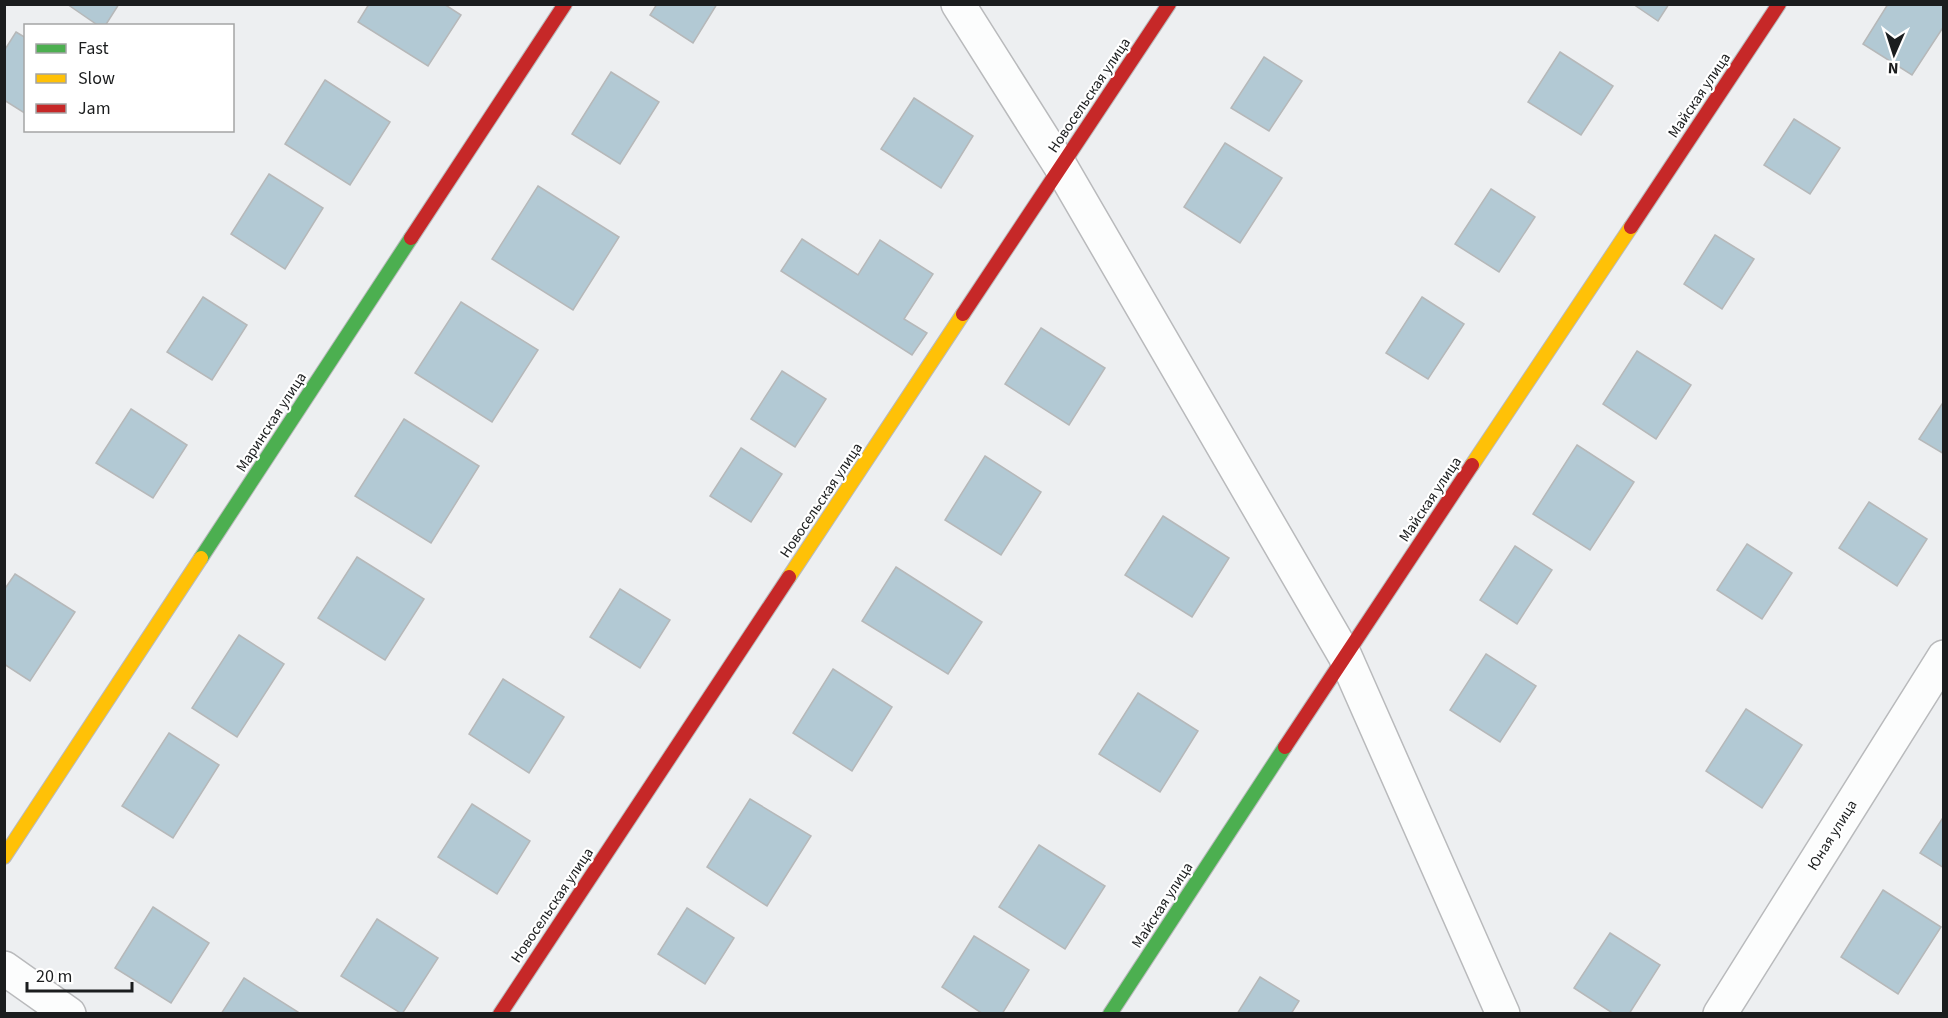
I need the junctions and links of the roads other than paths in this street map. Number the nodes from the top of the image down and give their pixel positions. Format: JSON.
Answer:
{"nodes":[{"id":1,"x":565,"y":4,"type":"edge"},
{"id":2,"x":958,"y":4,"type":"edge"},
{"id":3,"x":1169,"y":4,"type":"edge"},
{"id":4,"x":1779,"y":4,"type":"edge"},
{"id":5,"x":1060,"y":167,"type":"junction"},
{"id":6,"x":1345,"y":656,"type":"junction"},
{"id":7,"x":1944,"y":657,"type":"edge"},
{"id":8,"x":4,"y":857,"type":"edge"},
{"id":9,"x":4,"y":968,"type":"edge"},
{"id":10,"x":69,"y":1014,"type":"edge"},
{"id":11,"x":500,"y":1014,"type":"edge"},
{"id":12,"x":1110,"y":1014,"type":"edge"},
{"id":13,"x":1503,"y":1014,"type":"edge"},
{"id":14,"x":1720,"y":1014,"type":"edge"}],
"edges":[{"from":1,"to":8,"type":"street","name":"Маринская улица"},
{"from":2,"to":5,"type":"street"},
{"from":3,"to":5,"type":"street","name":"Новосельская улица"},
{"from":4,"to":6,"type":"street","name":"Майская улица"},
{"from":5,"to":6,"type":"street"},
{"from":5,"to":11,"type":"street","name":"Новосельская улица"},
{"from":6,"to":12,"type":"street","name":"Майская улица"},
{"from":6,"to":13,"type":"street"},
{"from":7,"to":14,"type":"street","name":"Юная улица"},
{"from":9,"to":10,"type":"street"}]}
